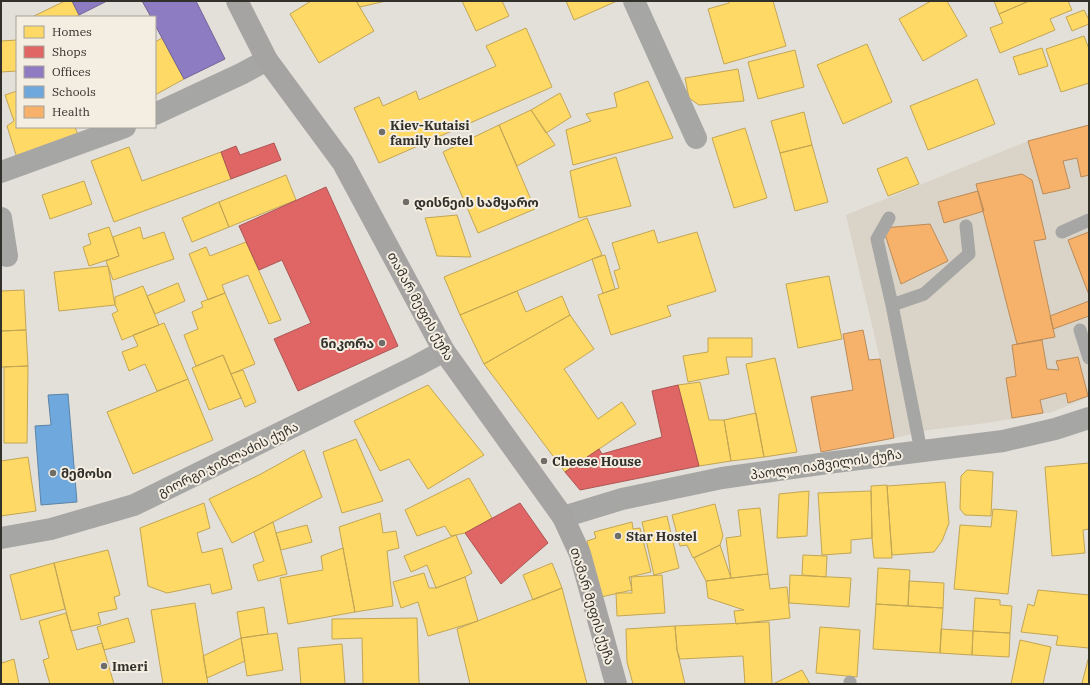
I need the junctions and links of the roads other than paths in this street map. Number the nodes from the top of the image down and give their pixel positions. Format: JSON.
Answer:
{"nodes":[{"id":1,"x":238,"y":1,"type":"edge"},
{"id":2,"x":634,"y":1,"type":"edge"},
{"id":3,"x":267,"y":60,"type":"junction"},
{"id":4,"x":156,"y":114,"type":"edge"},
{"id":5,"x":122,"y":128,"type":"edge"},
{"id":6,"x":696,"y":138,"type":"dead end"},
{"id":7,"x":1,"y":172,"type":"edge"},
{"id":8,"x":1,"y":218,"type":"edge"},
{"id":9,"x":889,"y":218,"type":"dead end"},
{"id":10,"x":1089,"y":220,"type":"edge"},
{"id":11,"x":966,"y":226,"type":"dead end"},
{"id":12,"x":1062,"y":232,"type":"dead end"},
{"id":13,"x":6,"y":256,"type":"dead end"},
{"id":14,"x":892,"y":304,"type":"junction"},
{"id":15,"x":1080,"y":330,"type":"dead end"},
{"id":16,"x":444,"y":351,"type":"junction"},
{"id":17,"x":1089,"y":358,"type":"edge"},
{"id":18,"x":1089,"y":418,"type":"edge"},
{"id":19,"x":921,"y":451,"type":"junction"},
{"id":20,"x":563,"y":517,"type":"junction"},
{"id":21,"x":1,"y":538,"type":"edge"},
{"id":22,"x":616,"y":684,"type":"edge"}],
"edges":[{"from":1,"to":3,"type":"main road","name":"თამარ მეფის ქუჩა"},
{"from":2,"to":6,"type":"street"},
{"from":3,"to":4,"type":"street"},
{"from":3,"to":16,"type":"main road","name":"თამარ მეფის ქუჩა"},
{"from":5,"to":7,"type":"street"},
{"from":8,"to":13,"type":"street"},
{"from":9,"to":14,"type":"lane"},
{"from":10,"to":12,"type":"lane"},
{"from":11,"to":14,"type":"lane"},
{"from":14,"to":19,"type":"lane"},
{"from":15,"to":17,"type":"lane"},
{"from":16,"to":20,"type":"main road","name":"თამარ მეფის ქუჩა"},
{"from":16,"to":21,"type":"street","name":"გიორგი ჯიბლაძის ქუჩა"},
{"from":18,"to":19,"type":"street","name":"პაოლო იაშვილის ქუჩა"},
{"from":19,"to":20,"type":"street","name":"პაოლო იაშვილის ქუჩა"},
{"from":20,"to":22,"type":"main road","name":"თამარ მეფის ქუჩა"}]}
